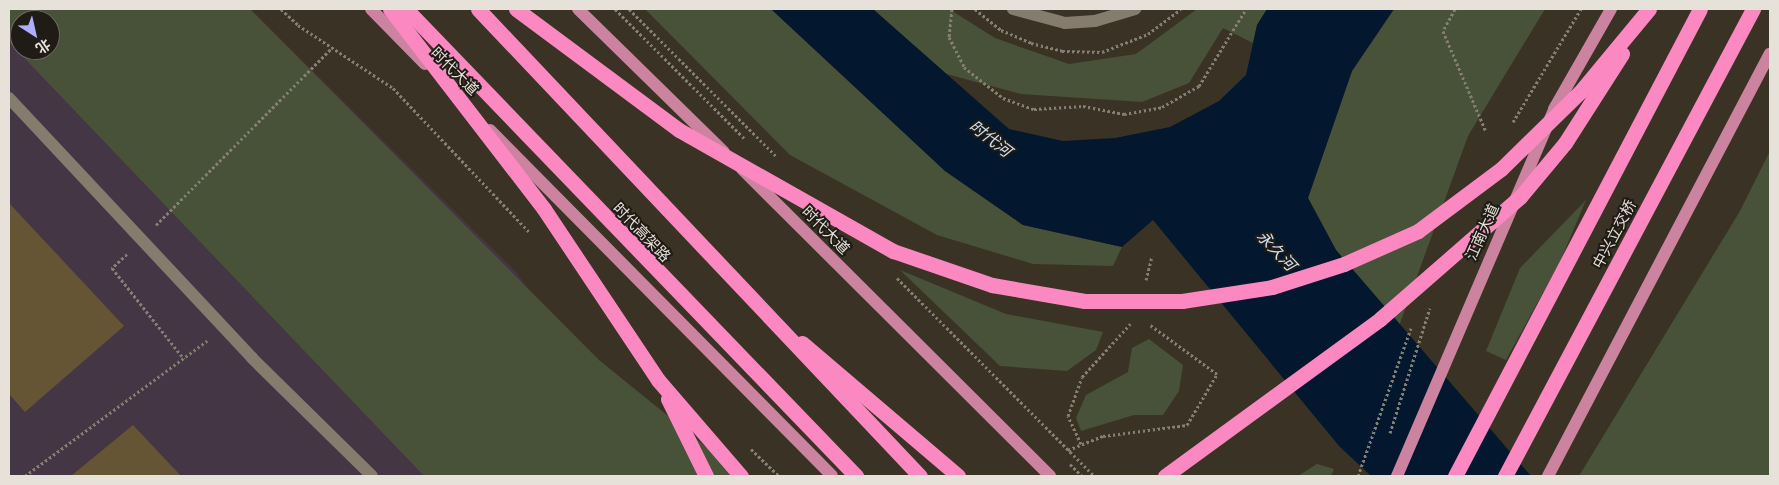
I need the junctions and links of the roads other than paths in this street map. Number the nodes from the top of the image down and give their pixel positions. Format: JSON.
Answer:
{"nodes":[{"id":1,"x":371,"y":9,"type":"edge"},
{"id":2,"x":390,"y":9,"type":"edge"},
{"id":3,"x":406,"y":9,"type":"edge"},
{"id":4,"x":478,"y":9,"type":"edge"},
{"id":5,"x":516,"y":9,"type":"edge"},
{"id":6,"x":578,"y":9,"type":"edge"},
{"id":7,"x":1013,"y":9,"type":"edge"},
{"id":8,"x":1135,"y":9,"type":"edge"},
{"id":9,"x":1612,"y":9,"type":"edge"},
{"id":10,"x":1650,"y":9,"type":"edge"},
{"id":11,"x":1700,"y":9,"type":"edge"},
{"id":12,"x":1753,"y":9,"type":"edge"},
{"id":13,"x":1770,"y":54,"type":"edge"},
{"id":14,"x":9,"y":98,"type":"edge"},
{"id":15,"x":761,"y":308,"type":"junction"},
{"id":16,"x":658,"y":380,"type":"junction"},
{"id":17,"x":372,"y":476,"type":"edge"},
{"id":18,"x":706,"y":476,"type":"edge"},
{"id":19,"x":741,"y":476,"type":"edge"},
{"id":20,"x":832,"y":476,"type":"edge"},
{"id":21,"x":856,"y":476,"type":"edge"},
{"id":22,"x":920,"y":476,"type":"edge"},
{"id":23,"x":958,"y":476,"type":"edge"},
{"id":24,"x":1050,"y":476,"type":"edge"},
{"id":25,"x":1166,"y":476,"type":"edge"},
{"id":26,"x":1397,"y":476,"type":"edge"},
{"id":27,"x":1455,"y":476,"type":"edge"},
{"id":28,"x":1505,"y":476,"type":"edge"},
{"id":29,"x":1548,"y":476,"type":"edge"}],
"edges":[{"from":1,"to":20,"type":"main road","name":"时代大道"},
{"from":2,"to":16,"type":"highway"},
{"from":3,"to":21,"type":"highway","name":"时代高架路"},
{"from":4,"to":15,"type":"highway"},
{"from":5,"to":10,"type":"highway"},
{"from":6,"to":24,"type":"main road","name":"时代大道"},
{"from":7,"to":8,"type":"street"},
{"from":9,"to":26,"type":"main road","name":"江南大道"},
{"from":10,"to":25,"type":"highway"},
{"from":11,"to":27,"type":"highway","name":"中兴立交桥"},
{"from":12,"to":28,"type":"highway","name":"中兴立交桥"},
{"from":13,"to":29,"type":"main road"},
{"from":14,"to":17,"type":"street"},
{"from":15,"to":22,"type":"highway"},
{"from":15,"to":23,"type":"highway"},
{"from":16,"to":18,"type":"highway"},
{"from":16,"to":19,"type":"highway"}]}
